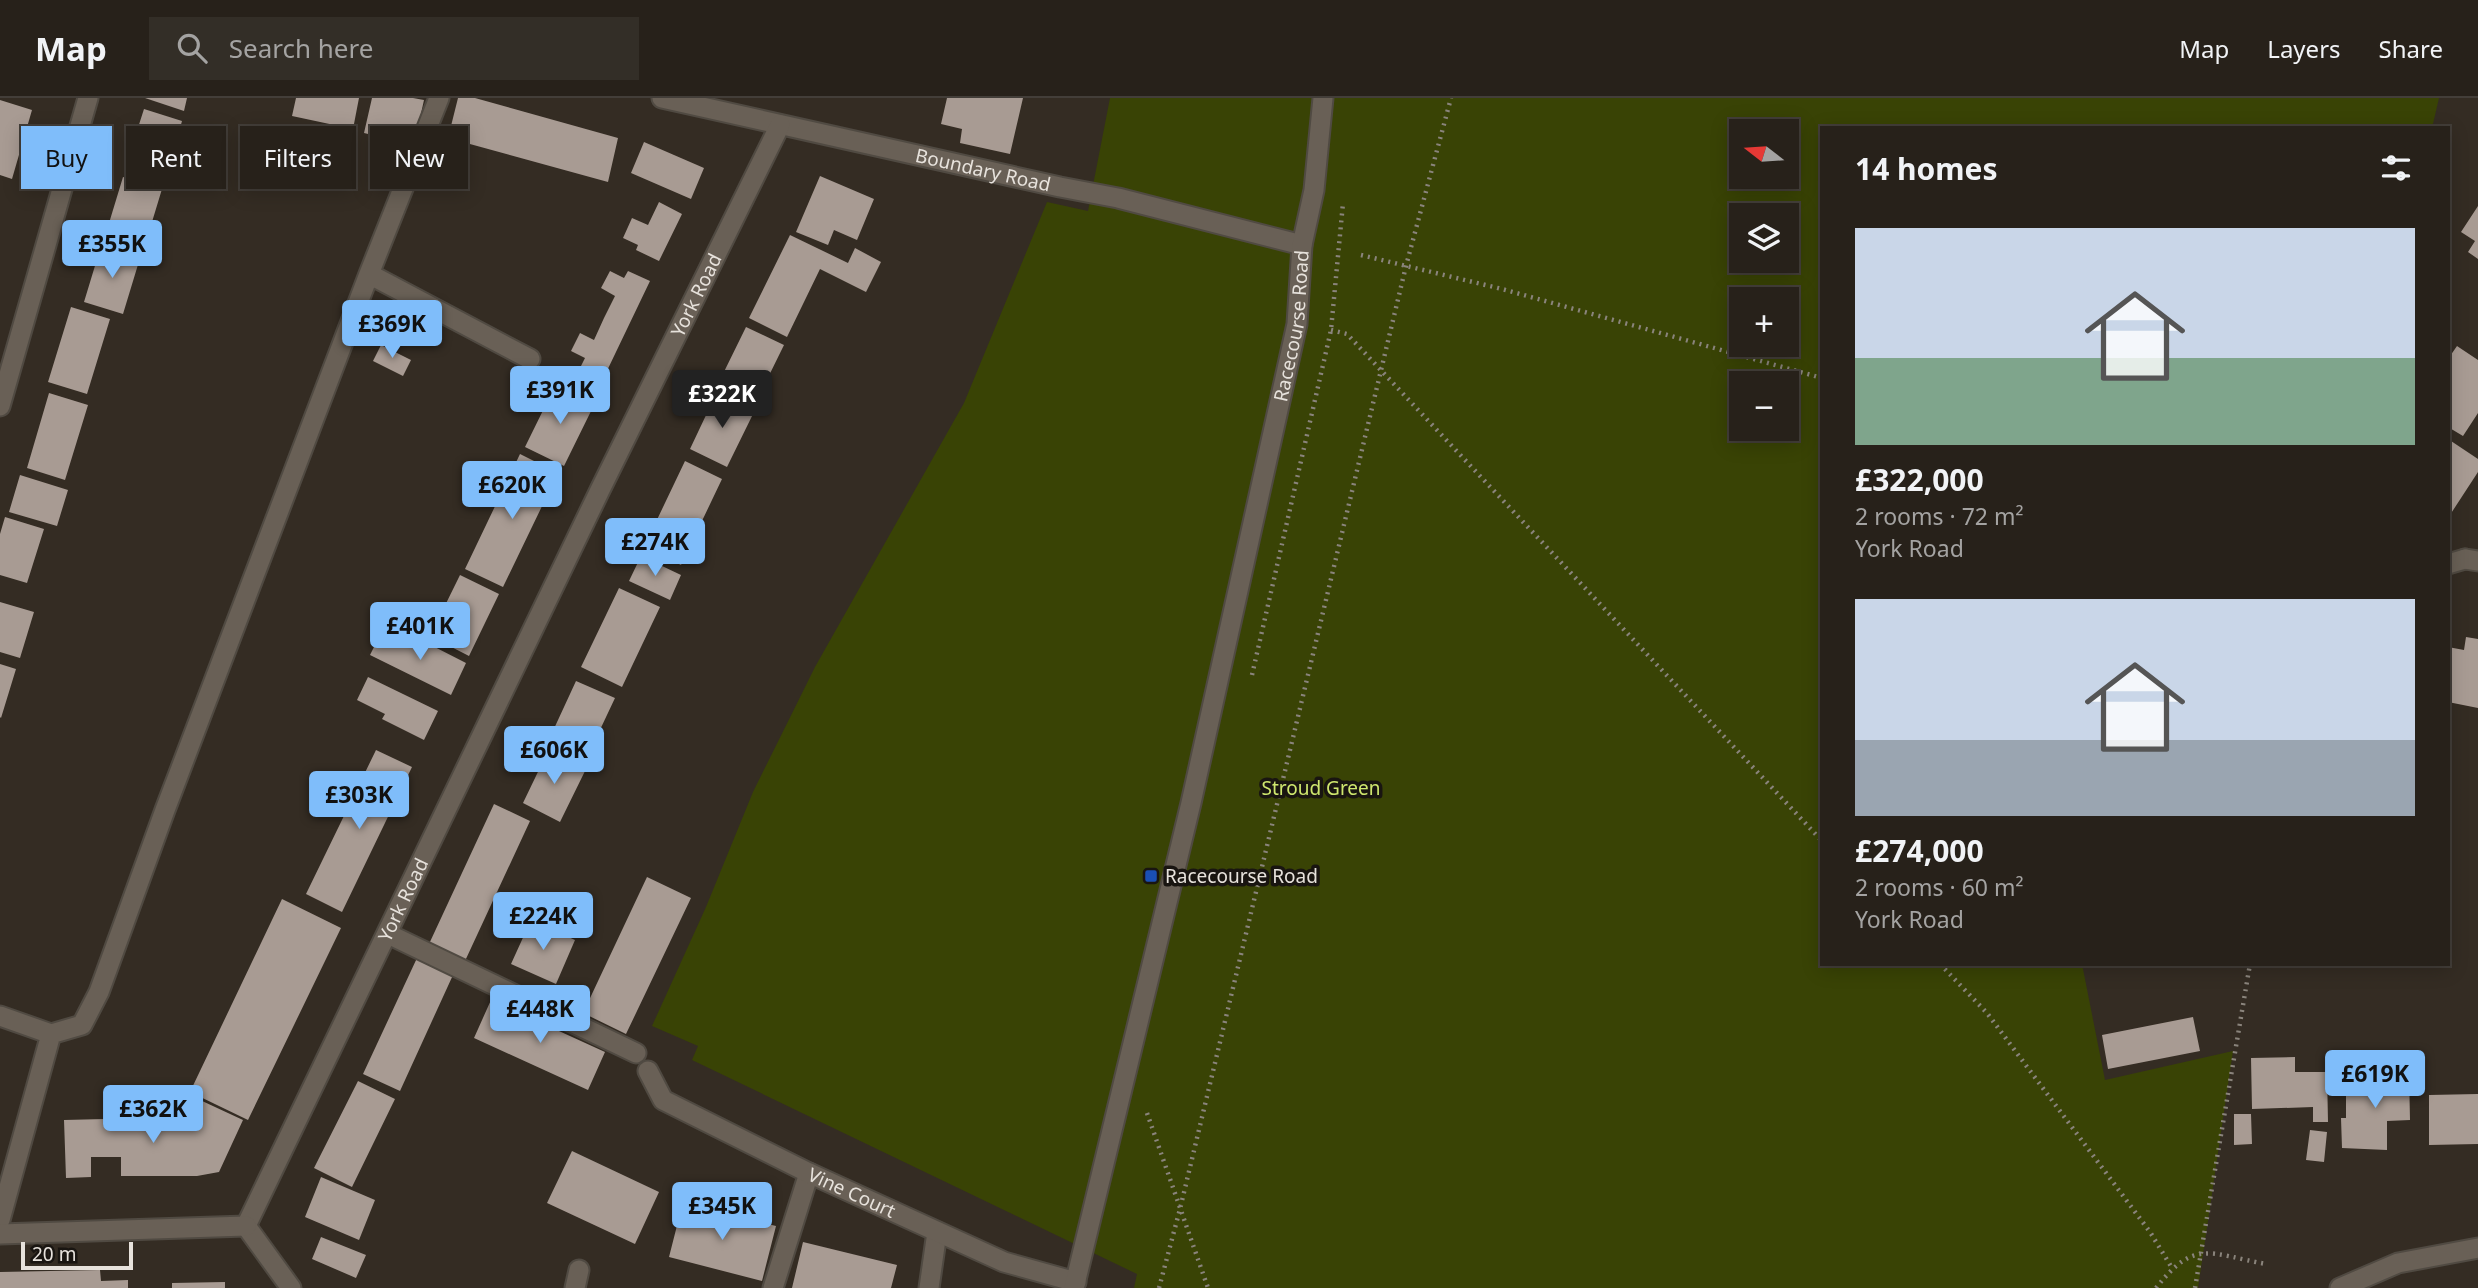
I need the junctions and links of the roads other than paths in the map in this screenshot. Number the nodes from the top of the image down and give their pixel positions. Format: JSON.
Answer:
{"nodes":[{"id":1,"x":88,"y":98,"type":"edge"},
{"id":2,"x":439,"y":98,"type":"edge"},
{"id":3,"x":662,"y":98,"type":"edge"},
{"id":4,"x":1323,"y":98,"type":"edge"},
{"id":5,"x":779,"y":125,"type":"junction"},
{"id":6,"x":1301,"y":245,"type":"junction"},
{"id":7,"x":369,"y":274,"type":"junction"},
{"id":8,"x":530,"y":359,"type":"dead end"},
{"id":9,"x":0,"y":406,"type":"edge"},
{"id":10,"x":388,"y":934,"type":"junction"},
{"id":11,"x":0,"y":1016,"type":"edge"},
{"id":12,"x":51,"y":1034,"type":"junction"},
{"id":13,"x":636,"y":1053,"type":"dead end"},
{"id":14,"x":648,"y":1071,"type":"dead end"},
{"id":15,"x":808,"y":1172,"type":"junction"},
{"id":16,"x":0,"y":1220,"type":"edge"},
{"id":17,"x":246,"y":1226,"type":"junction"},
{"id":18,"x":937,"y":1232,"type":"junction"},
{"id":19,"x":0,"y":1234,"type":"edge"},
{"id":20,"x":2478,"y":1248,"type":"edge"},
{"id":21,"x":1075,"y":1285,"type":"edge"},
{"id":22,"x":291,"y":1288,"type":"edge"},
{"id":23,"x":773,"y":1288,"type":"edge"},
{"id":24,"x":929,"y":1288,"type":"edge"},
{"id":25,"x":2340,"y":1288,"type":"edge"}],
"edges":[{"from":1,"to":9,"type":"street"},
{"from":2,"to":7,"type":"street"},
{"from":3,"to":5,"type":"street","name":"Boundary Road"},
{"from":4,"to":6,"type":"street","name":"Racecourse Road"},
{"from":5,"to":6,"type":"street","name":"Boundary Road"},
{"from":5,"to":10,"type":"street","name":"York Road"},
{"from":6,"to":21,"type":"street","name":"Racecourse Road"},
{"from":7,"to":8,"type":"street"},
{"from":7,"to":12,"type":"street"},
{"from":10,"to":13,"type":"street"},
{"from":10,"to":17,"type":"street","name":"York Road"},
{"from":11,"to":12,"type":"street"},
{"from":12,"to":16,"type":"street"},
{"from":14,"to":15,"type":"street","name":"Vine Court"},
{"from":15,"to":18,"type":"street","name":"Vine Court"},
{"from":15,"to":23,"type":"street"},
{"from":17,"to":19,"type":"street"},
{"from":17,"to":22,"type":"street"},
{"from":18,"to":21,"type":"street","name":"Vine Court"},
{"from":18,"to":24,"type":"street"},
{"from":20,"to":25,"type":"street"}]}
